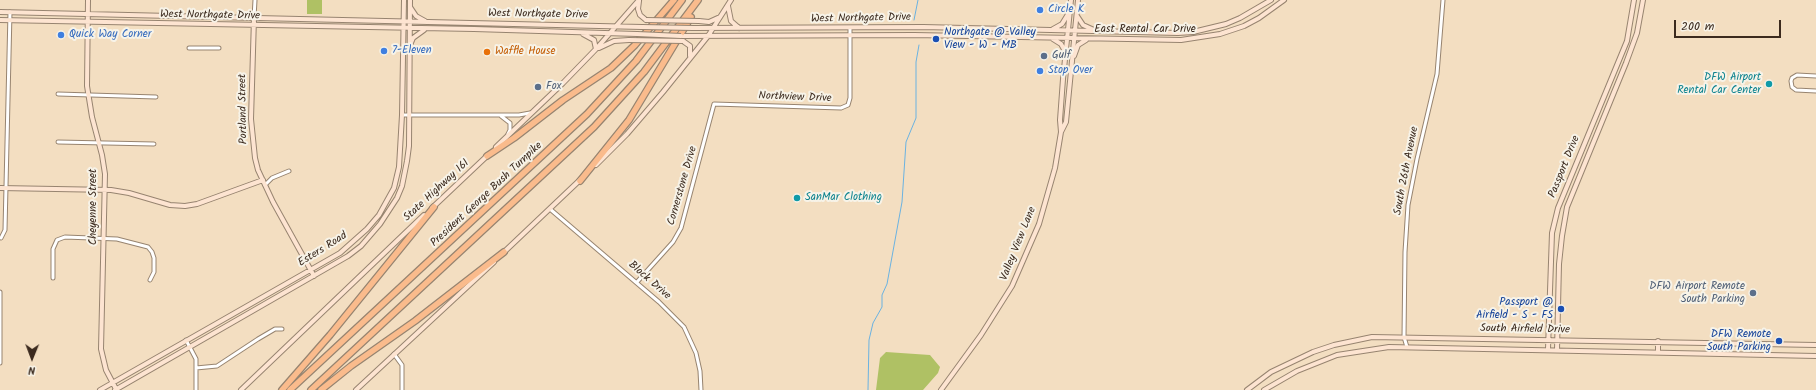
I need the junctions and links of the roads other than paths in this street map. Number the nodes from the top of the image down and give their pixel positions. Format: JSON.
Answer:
{"nodes":[{"id":1,"x":88,"y":0,"type":"edge"},
{"id":2,"x":255,"y":0,"type":"edge"},
{"id":3,"x":404,"y":0,"type":"edge"},
{"id":4,"x":410,"y":0,"type":"edge"},
{"id":5,"x":639,"y":0,"type":"edge"},
{"id":6,"x":674,"y":0,"type":"edge"},
{"id":7,"x":682,"y":0,"type":"edge"},
{"id":8,"x":699,"y":0,"type":"edge"},
{"id":9,"x":731,"y":0,"type":"edge"},
{"id":10,"x":1071,"y":0,"type":"edge"},
{"id":11,"x":1078,"y":0,"type":"edge"},
{"id":12,"x":1271,"y":0,"type":"edge"},
{"id":13,"x":1284,"y":0,"type":"edge"},
{"id":14,"x":1443,"y":0,"type":"edge"},
{"id":15,"x":1634,"y":0,"type":"edge"},
{"id":16,"x":1643,"y":0,"type":"edge"},
{"id":17,"x":410,"y":5,"type":"junction"},
{"id":18,"x":728,"y":5,"type":"junction"},
{"id":19,"x":1070,"y":11,"type":"junction"},
{"id":20,"x":0,"y":12,"type":"edge"},
{"id":21,"x":10,"y":12,"type":"junction"},
{"id":22,"x":88,"y":14,"type":"junction"},
{"id":23,"x":1076,"y":14,"type":"junction"},
{"id":24,"x":190,"y":16,"type":"junction"},
{"id":25,"x":721,"y":16,"type":"junction"},
{"id":26,"x":254,"y":18,"type":"junction"},
{"id":27,"x":0,"y":20,"type":"edge"},
{"id":28,"x":10,"y":20,"type":"junction"},
{"id":29,"x":327,"y":20,"type":"junction"},
{"id":30,"x":404,"y":21,"type":"junction"},
{"id":31,"x":409,"y":21,"type":"junction"},
{"id":32,"x":88,"y":22,"type":"junction"},
{"id":33,"x":425,"y":22,"type":"junction"},
{"id":34,"x":474,"y":23,"type":"junction"},
{"id":35,"x":190,"y":24,"type":"junction"},
{"id":36,"x":254,"y":26,"type":"junction"},
{"id":37,"x":617,"y":26,"type":"junction"},
{"id":38,"x":329,"y":27,"type":"junction"},
{"id":39,"x":740,"y":28,"type":"junction"},
{"id":40,"x":962,"y":28,"type":"junction"},
{"id":41,"x":404,"y":29,"type":"junction"},
{"id":42,"x":409,"y":29,"type":"junction"},
{"id":43,"x":427,"y":29,"type":"junction"},
{"id":44,"x":474,"y":29,"type":"junction"},
{"id":45,"x":713,"y":29,"type":"junction"},
{"id":46,"x":850,"y":29,"type":"junction"},
{"id":47,"x":1052,"y":29,"type":"junction"},
{"id":48,"x":1068,"y":30,"type":"junction"},
{"id":49,"x":1075,"y":30,"type":"junction"},
{"id":50,"x":1098,"y":31,"type":"junction"},
{"id":51,"x":1195,"y":31,"type":"junction"},
{"id":52,"x":580,"y":33,"type":"junction"},
{"id":53,"x":610,"y":34,"type":"junction"},
{"id":54,"x":850,"y":35,"type":"junction"},
{"id":55,"x":962,"y":35,"type":"junction"},
{"id":56,"x":708,"y":36,"type":"junction"},
{"id":57,"x":1039,"y":37,"type":"junction"},
{"id":58,"x":1068,"y":39,"type":"junction"},
{"id":59,"x":1074,"y":39,"type":"junction"},
{"id":60,"x":1089,"y":39,"type":"junction"},
{"id":61,"x":1196,"y":39,"type":"junction"},
{"id":62,"x":409,"y":47,"type":"junction"},
{"id":63,"x":189,"y":48,"type":"dead end"},
{"id":64,"x":219,"y":48,"type":"dead end"},
{"id":65,"x":596,"y":49,"type":"junction"},
{"id":66,"x":1065,"y":51,"type":"junction"},
{"id":67,"x":689,"y":60,"type":"junction"},
{"id":68,"x":1072,"y":62,"type":"junction"},
{"id":69,"x":1816,"y":76,"type":"edge"},
{"id":70,"x":1816,"y":91,"type":"edge"},
{"id":71,"x":58,"y":94,"type":"dead end"},
{"id":72,"x":88,"y":95,"type":"junction"},
{"id":73,"x":156,"y":97,"type":"dead end"},
{"id":74,"x":714,"y":104,"type":"joint"},
{"id":75,"x":535,"y":112,"type":"junction"},
{"id":76,"x":402,"y":115,"type":"junction"},
{"id":77,"x":409,"y":115,"type":"junction"},
{"id":78,"x":500,"y":115,"type":"junction"},
{"id":79,"x":1061,"y":132,"type":"junction"},
{"id":80,"x":504,"y":140,"type":"junction"},
{"id":81,"x":58,"y":142,"type":"dead end"},
{"id":82,"x":100,"y":143,"type":"junction"},
{"id":83,"x":154,"y":144,"type":"dead end"},
{"id":84,"x":487,"y":156,"type":"junction"},
{"id":85,"x":289,"y":171,"type":"dead end"},
{"id":86,"x":263,"y":180,"type":"junction"},
{"id":87,"x":580,"y":181,"type":"junction"},
{"id":88,"x":265,"y":185,"type":"junction"},
{"id":89,"x":0,"y":188,"type":"edge"},
{"id":90,"x":6,"y":188,"type":"junction"},
{"id":91,"x":105,"y":190,"type":"junction"},
{"id":92,"x":391,"y":196,"type":"junction"},
{"id":93,"x":397,"y":198,"type":"junction"},
{"id":94,"x":434,"y":207,"type":"junction"},
{"id":95,"x":550,"y":209,"type":"junction"},
{"id":96,"x":1,"y":238,"type":"dead end"},
{"id":97,"x":103,"y":238,"type":"junction"},
{"id":98,"x":504,"y":252,"type":"junction"},
{"id":99,"x":1550,"y":264,"type":"junction"},
{"id":100,"x":1559,"y":264,"type":"junction"},
{"id":101,"x":310,"y":270,"type":"junction"},
{"id":102,"x":314,"y":276,"type":"junction"},
{"id":103,"x":53,"y":278,"type":"dead end"},
{"id":104,"x":150,"y":280,"type":"dead end"},
{"id":105,"x":637,"y":282,"type":"junction"},
{"id":106,"x":0,"y":292,"type":"edge"},
{"id":107,"x":282,"y":329,"type":"dead end"},
{"id":108,"x":1404,"y":337,"type":"junction"},
{"id":109,"x":186,"y":340,"type":"junction"},
{"id":110,"x":1548,"y":340,"type":"junction"},
{"id":111,"x":1558,"y":340,"type":"junction"},
{"id":112,"x":1658,"y":342,"type":"junction"},
{"id":113,"x":1816,"y":345,"type":"edge"},
{"id":114,"x":189,"y":347,"type":"junction"},
{"id":115,"x":1407,"y":347,"type":"junction"},
{"id":116,"x":1548,"y":350,"type":"junction"},
{"id":117,"x":1557,"y":350,"type":"junction"},
{"id":118,"x":1658,"y":352,"type":"junction"},
{"id":119,"x":394,"y":354,"type":"junction"},
{"id":120,"x":1816,"y":356,"type":"edge"},
{"id":121,"x":0,"y":363,"type":"edge"},
{"id":122,"x":196,"y":368,"type":"junction"},
{"id":123,"x":113,"y":383,"type":"junction"},
{"id":124,"x":100,"y":390,"type":"edge"},
{"id":125,"x":115,"y":390,"type":"edge"},
{"id":126,"x":196,"y":390,"type":"edge"},
{"id":127,"x":241,"y":390,"type":"edge"},
{"id":128,"x":282,"y":390,"type":"edge"},
{"id":129,"x":290,"y":390,"type":"edge"},
{"id":130,"x":310,"y":390,"type":"edge"},
{"id":131,"x":321,"y":390,"type":"edge"},
{"id":132,"x":356,"y":390,"type":"edge"},
{"id":133,"x":402,"y":390,"type":"edge"},
{"id":134,"x":701,"y":390,"type":"edge"},
{"id":135,"x":940,"y":390,"type":"edge"},
{"id":136,"x":1247,"y":390,"type":"edge"},
{"id":137,"x":1264,"y":390,"type":"edge"}],
"edges":[{"from":1,"to":22,"type":"main road","name":"Cheyenne Street"},
{"from":2,"to":26,"type":"street","name":"Portland Street"},
{"from":3,"to":30,"type":"main road","name":"Esters Road"},
{"from":4,"to":17,"type":"main road","name":"Esters Road"},
{"from":5,"to":25,"type":"main road","bridge":true},
{"from":5,"to":37,"type":"main road","name":"State Highway 161"},
{"from":6,"to":84,"type":"highway"},
{"from":7,"to":129,"type":"highway","name":"President George Bush Turnpike"},
{"from":8,"to":87,"type":"highway"},
{"from":8,"to":130,"type":"highway"},
{"from":9,"to":18,"type":"main road"},
{"from":10,"to":19,"type":"main road","name":"Valley View Lane"},
{"from":11,"to":23,"type":"main road","name":"Valley View Lane"},
{"from":12,"to":51,"type":"main road","name":"East Rental Car Drive"},
{"from":13,"to":61,"type":"main road","name":"East Rental Car Drive"},
{"from":14,"to":108,"type":"street","name":"South 26th Avenue"},
{"from":15,"to":99,"type":"main road","name":"Passport Drive"},
{"from":16,"to":100,"type":"main road","name":"Passport Drive"},
{"from":17,"to":31,"type":"main road","name":"Esters Road"},
{"from":17,"to":33,"type":"main road"},
{"from":18,"to":25,"type":"main road"},
{"from":18,"to":39,"type":"main road"},
{"from":19,"to":47,"type":"main road"},
{"from":19,"to":48,"type":"main road","name":"Valley View Lane"},
{"from":20,"to":21,"type":"main road","name":"West Northgate Drive"},
{"from":21,"to":22,"type":"main road","name":"West Northgate Drive"},
{"from":21,"to":28,"type":"street"},
{"from":22,"to":24,"type":"main road","name":"West Northgate Drive"},
{"from":22,"to":32,"type":"main road","name":"Cheyenne Street"},
{"from":23,"to":49,"type":"main road","name":"Valley View Lane"},
{"from":23,"to":50,"type":"main road"},
{"from":24,"to":26,"type":"main road","name":"West Northgate Drive"},
{"from":24,"to":35,"type":"main road"},
{"from":25,"to":45,"type":"main road"},
{"from":26,"to":29,"type":"main road","name":"West Northgate Drive"},
{"from":26,"to":36,"type":"main road","name":"Portland Street"},
{"from":27,"to":28,"type":"main road","name":"West Northgate Drive"},
{"from":28,"to":32,"type":"main road","name":"West Northgate Drive"},
{"from":28,"to":90,"type":"street"},
{"from":29,"to":30,"type":"main road","name":"West Northgate Drive"},
{"from":29,"to":38,"type":"main road"},
{"from":30,"to":31,"type":"main road","name":"West Northgate Drive"},
{"from":30,"to":41,"type":"main road","name":"Esters Road"},
{"from":31,"to":33,"type":"main road","name":"West Northgate Drive"},
{"from":31,"to":42,"type":"main road","name":"Esters Road"},
{"from":32,"to":35,"type":"main road","name":"West Northgate Drive"},
{"from":32,"to":72,"type":"main road","name":"Cheyenne Street"},
{"from":33,"to":34,"type":"main road","name":"West Northgate Drive"},
{"from":34,"to":37,"type":"main road","name":"West Northgate Drive"},
{"from":34,"to":44,"type":"main road"},
{"from":35,"to":36,"type":"main road","name":"West Northgate Drive"},
{"from":36,"to":38,"type":"main road","name":"West Northgate Drive"},
{"from":36,"to":86,"type":"main road","name":"Portland Street"},
{"from":37,"to":45,"type":"main road","name":"West Northgate Drive","bridge":true},
{"from":37,"to":53,"type":"main road","name":"State Highway 161"},
{"from":38,"to":41,"type":"main road","name":"West Northgate Drive"},
{"from":39,"to":45,"type":"main road","name":"West Northgate Drive"},
{"from":39,"to":46,"type":"main road","name":"West Northgate Drive"},
{"from":40,"to":46,"type":"main road","name":"West Northgate Drive"},
{"from":40,"to":47,"type":"main road","name":"West Northgate Drive"},
{"from":40,"to":55,"type":"main road"},
{"from":41,"to":42,"type":"main road","name":"West Northgate Drive"},
{"from":41,"to":76,"type":"main road","name":"Esters Road"},
{"from":42,"to":43,"type":"main road","name":"West Northgate Drive"},
{"from":42,"to":62,"type":"main road","name":"Esters Road"},
{"from":43,"to":44,"type":"main road","name":"West Northgate Drive"},
{"from":43,"to":62,"type":"main road"},
{"from":44,"to":52,"type":"main road","name":"West Northgate Drive"},
{"from":45,"to":56,"type":"main road"},
{"from":46,"to":54,"type":"street","name":"Northview Drive"},
{"from":47,"to":48,"type":"main road","name":"West Northgate Drive"},
{"from":48,"to":49,"type":"main road","name":"West Northgate Drive"},
{"from":48,"to":58,"type":"main road","name":"Valley View Lane"},
{"from":49,"to":50,"type":"main road","name":"East Rental Car Drive"},
{"from":49,"to":59,"type":"main road","name":"Valley View Lane"},
{"from":50,"to":51,"type":"main road","name":"East Rental Car Drive"},
{"from":51,"to":61,"type":"main road"},
{"from":52,"to":53,"type":"main road","name":"West Northgate Drive"},
{"from":52,"to":65,"type":"main road"},
{"from":53,"to":56,"type":"main road","name":"West Northgate Drive","bridge":true},
{"from":53,"to":65,"type":"main road","name":"State Highway 161"},
{"from":54,"to":55,"type":"main road","name":"West Northgate Drive"},
{"from":54,"to":56,"type":"main road","name":"West Northgate Drive"},
{"from":54,"to":74,"type":"street","name":"Northview Drive"},
{"from":55,"to":57,"type":"main road","name":"West Northgate Drive"},
{"from":56,"to":67,"type":"main road"},
{"from":57,"to":58,"type":"main road","name":"West Northgate Drive"},
{"from":57,"to":66,"type":"main road"},
{"from":58,"to":59,"type":"main road","name":"East Rental Car Drive"},
{"from":58,"to":66,"type":"main road","name":"Valley View Lane"},
{"from":59,"to":60,"type":"main road","name":"East Rental Car Drive"},
{"from":59,"to":68,"type":"main road","name":"Valley View Lane"},
{"from":60,"to":61,"type":"main road","name":"East Rental Car Drive"},
{"from":60,"to":68,"type":"main road"},
{"from":62,"to":77,"type":"main road","name":"Esters Road"},
{"from":63,"to":64,"type":"street"},
{"from":65,"to":67,"type":"main road","bridge":true},
{"from":65,"to":75,"type":"main road","name":"State Highway 161"},
{"from":66,"to":79,"type":"main road","name":"Valley View Lane"},
{"from":67,"to":87,"type":"main road"},
{"from":68,"to":79,"type":"main road","name":"Valley View Lane"},
{"from":69,"to":70,"type":"street"},
{"from":71,"to":72,"type":"street"},
{"from":72,"to":73,"type":"street"},
{"from":72,"to":82,"type":"main road","name":"Cheyenne Street"},
{"from":74,"to":105,"type":"street","name":"Cornerstone Drive"},
{"from":75,"to":78,"type":"street"},
{"from":75,"to":80,"type":"main road","name":"State Highway 161"},
{"from":76,"to":77,"type":"street"},
{"from":76,"to":92,"type":"main road","name":"Esters Road"},
{"from":77,"to":78,"type":"street"},
{"from":77,"to":93,"type":"main road","name":"Esters Road"},
{"from":78,"to":80,"type":"street"},
{"from":79,"to":135,"type":"main road","name":"Valley View Lane"},
{"from":80,"to":84,"type":"main road","name":"State Highway 161"},
{"from":81,"to":82,"type":"street"},
{"from":82,"to":83,"type":"street"},
{"from":82,"to":91,"type":"main road","name":"Cheyenne Street"},
{"from":84,"to":94,"type":"main road","name":"State Highway 161"},
{"from":85,"to":88,"type":"street"},
{"from":86,"to":88,"type":"main road","name":"Portland Street"},
{"from":86,"to":91,"type":"main road"},
{"from":87,"to":95,"type":"main road"},
{"from":88,"to":101,"type":"main road","name":"Portland Street"},
{"from":89,"to":90,"type":"main road"},
{"from":90,"to":91,"type":"main road"},
{"from":90,"to":96,"type":"street"},
{"from":91,"to":97,"type":"main road","name":"Cheyenne Street"},
{"from":92,"to":93,"type":"main road"},
{"from":92,"to":101,"type":"main road","name":"Esters Road"},
{"from":93,"to":102,"type":"main road","name":"Esters Road"},
{"from":94,"to":127,"type":"main road","name":"State Highway 161"},
{"from":94,"to":128,"type":"highway"},
{"from":95,"to":98,"type":"main road"},
{"from":95,"to":105,"type":"street","name":"Block Drive"},
{"from":97,"to":103,"type":"street"},
{"from":97,"to":104,"type":"street"},
{"from":97,"to":123,"type":"main road","name":"Cheyenne Street"},
{"from":98,"to":119,"type":"main road"},
{"from":98,"to":131,"type":"highway"},
{"from":99,"to":100,"type":"main road"},
{"from":99,"to":110,"type":"main road","name":"Passport Drive"},
{"from":100,"to":111,"type":"main road","name":"Passport Drive"},
{"from":101,"to":102,"type":"main road","name":"Portland Street"},
{"from":101,"to":109,"type":"main road","name":"Esters Road"},
{"from":102,"to":114,"type":"main road","name":"Esters Road"},
{"from":105,"to":134,"type":"street","name":"Block Drive"},
{"from":106,"to":121,"type":"street"},
{"from":107,"to":122,"type":"street"},
{"from":108,"to":110,"type":"main road","name":"South Airfield Drive"},
{"from":108,"to":115,"type":"street","name":"South 26th Avenue"},
{"from":108,"to":136,"type":"main road","name":"South Airfield Drive"},
{"from":109,"to":114,"type":"street"},
{"from":109,"to":123,"type":"main road","name":"Esters Road"},
{"from":110,"to":111,"type":"main road","name":"South Airfield Drive"},
{"from":110,"to":116,"type":"main road","name":"Passport Drive"},
{"from":111,"to":112,"type":"main road","name":"South Airfield Drive"},
{"from":111,"to":117,"type":"main road","name":"Passport Drive"},
{"from":112,"to":113,"type":"main road","name":"South Airfield Drive"},
{"from":112,"to":118,"type":"main road"},
{"from":114,"to":122,"type":"street"},
{"from":114,"to":125,"type":"main road","name":"Esters Road"},
{"from":115,"to":116,"type":"main road","name":"South Airfield Drive"},
{"from":115,"to":137,"type":"main road","name":"South Airfield Drive"},
{"from":116,"to":117,"type":"main road","name":"South Airfield Drive"},
{"from":117,"to":118,"type":"main road","name":"South Airfield Drive"},
{"from":118,"to":120,"type":"main road","name":"South Airfield Drive"},
{"from":119,"to":132,"type":"main road"},
{"from":119,"to":133,"type":"street"},
{"from":122,"to":126,"type":"street"},
{"from":123,"to":124,"type":"main road","name":"Esters Road"},
{"from":123,"to":125,"type":"main road","name":"Cheyenne Street"}]}
